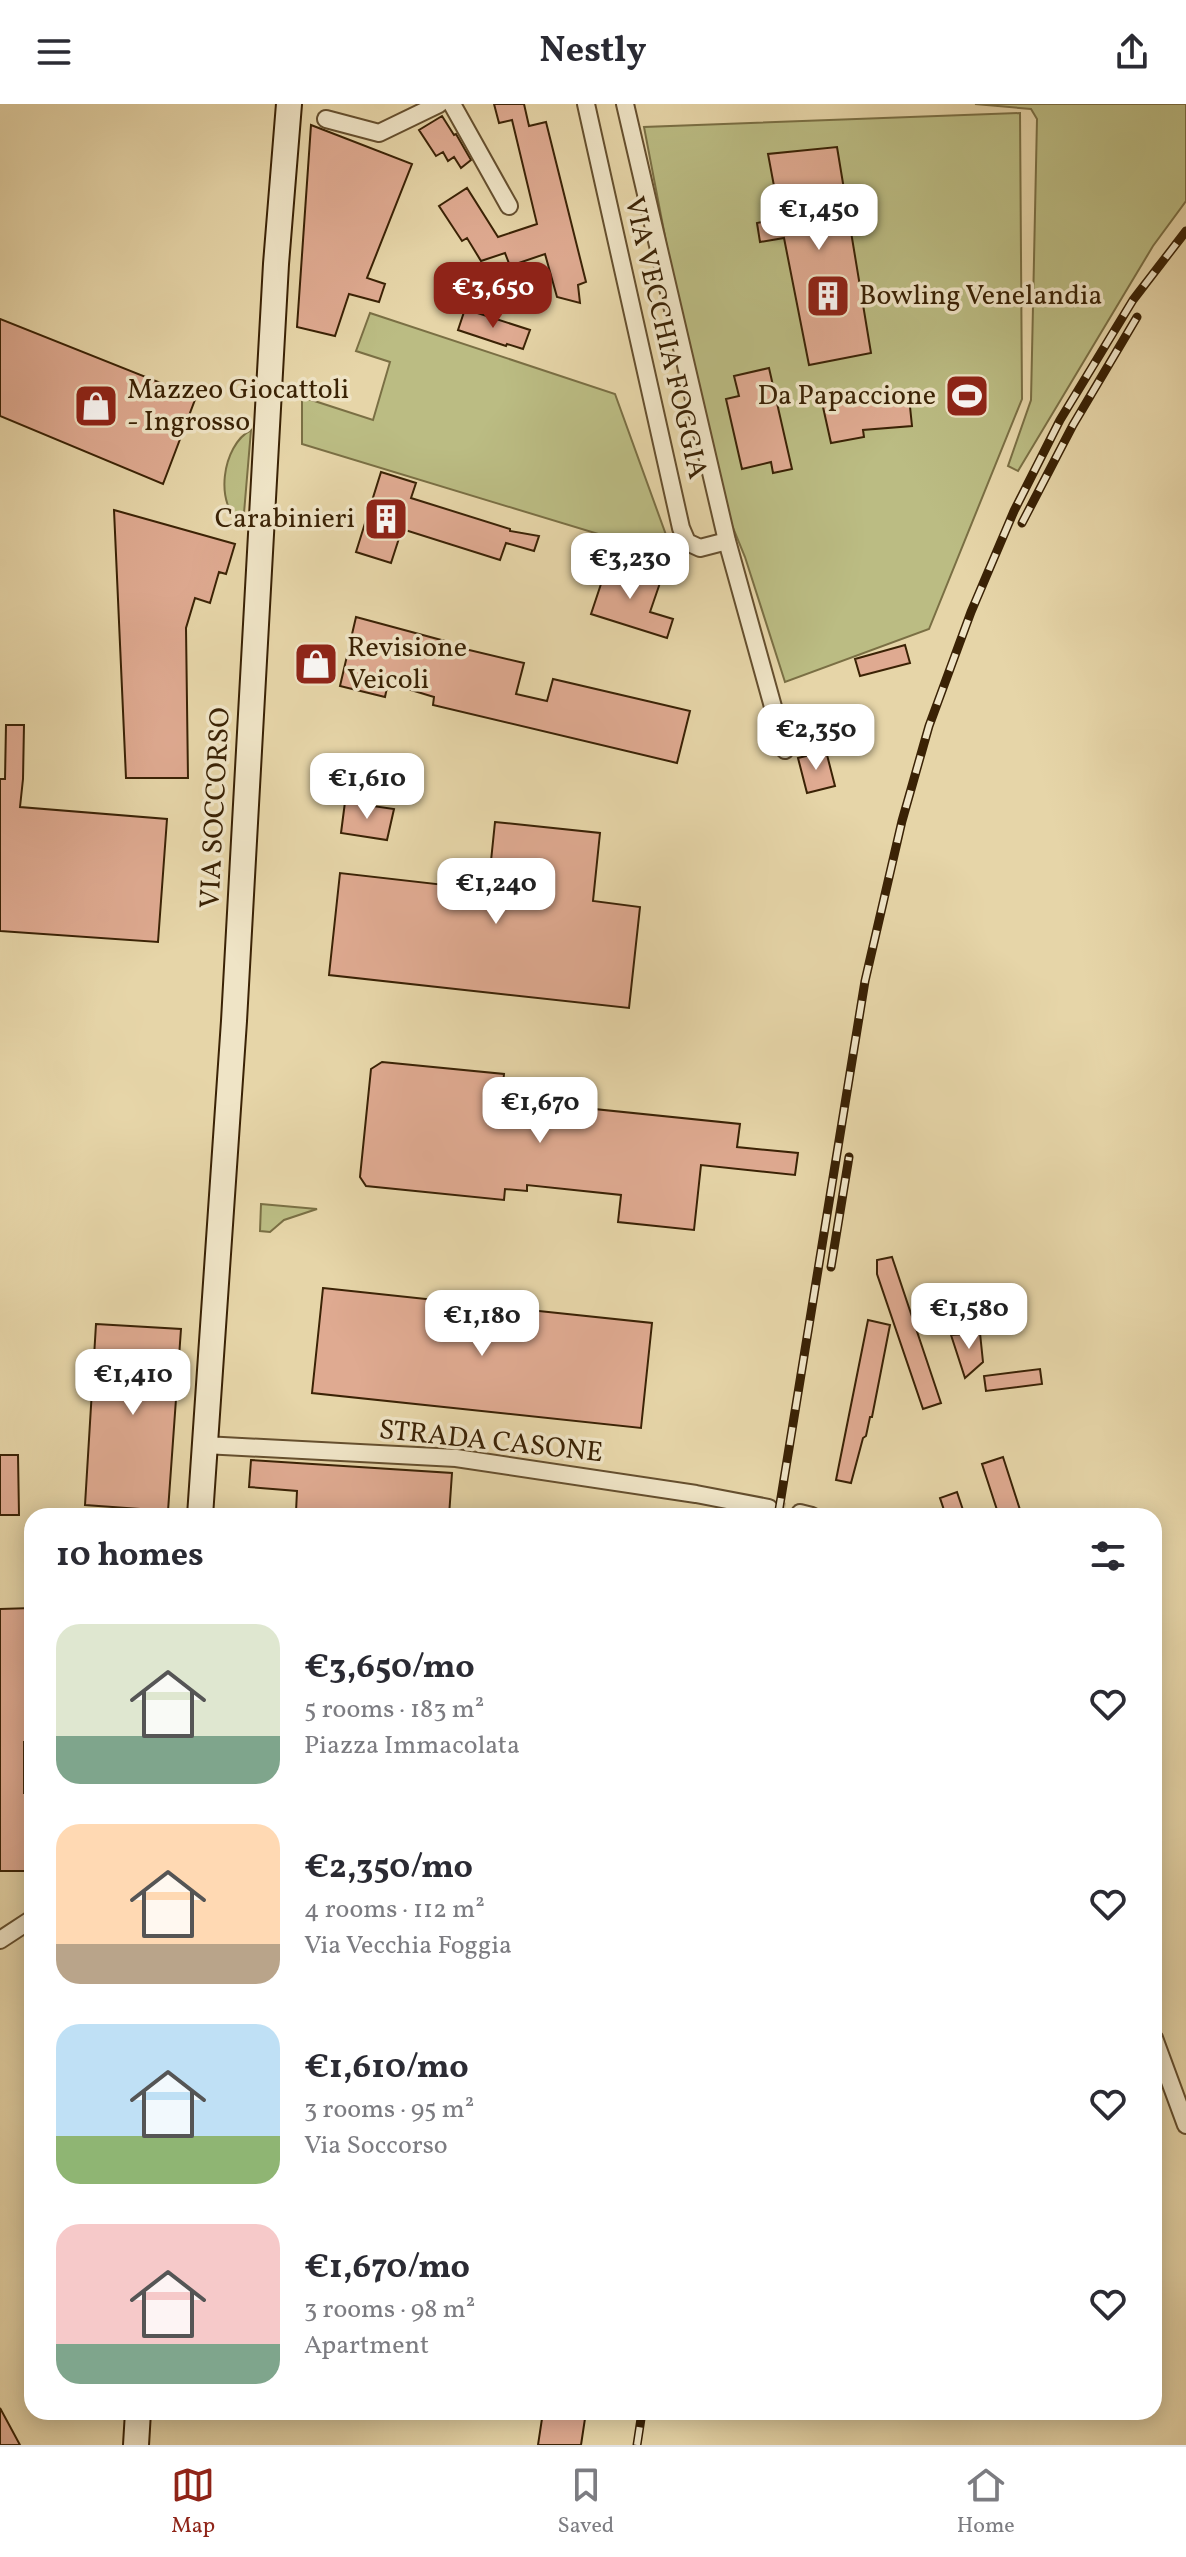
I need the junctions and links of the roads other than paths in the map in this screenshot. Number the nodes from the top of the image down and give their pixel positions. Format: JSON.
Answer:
{"nodes":[{"id":1,"x":289,"y":104,"type":"edge"},
{"id":2,"x":439,"y":104,"type":"edge"},
{"id":3,"x":452,"y":104,"type":"edge"},
{"id":4,"x":586,"y":104,"type":"edge"},
{"id":5,"x":625,"y":104,"type":"edge"},
{"id":6,"x":326,"y":119,"type":"dead end"},
{"id":7,"x":509,"y":206,"type":"dead end"},
{"id":8,"x":727,"y":541,"type":"junction"},
{"id":9,"x":785,"y":750,"type":"dead end"},
{"id":10,"x":204,"y":1445,"type":"junction"},
{"id":11,"x":200,"y":1508,"type":"edge"},
{"id":12,"x":769,"y":1508,"type":"dead end"},
{"id":13,"x":24,"y":1924,"type":"edge"},
{"id":14,"x":0,"y":1940,"type":"edge"},
{"id":15,"x":1162,"y":2060,"type":"edge"},
{"id":16,"x":1186,"y":2125,"type":"edge"},
{"id":17,"x":138,"y":2420,"type":"edge"},
{"id":18,"x":136,"y":2445,"type":"edge"}],
"edges":[{"from":1,"to":10,"type":"main road","name":"VIA SOCCORSO"},
{"from":2,"to":6,"type":"street"},
{"from":3,"to":7,"type":"street"},
{"from":4,"to":8,"type":"street","name":"VIA VECCHIA FOGGIA"},
{"from":5,"to":8,"type":"street","name":"VIA VECCHIA FOGGIA"},
{"from":8,"to":9,"type":"street","name":"VIA VECCHIA FOGGIA"},
{"from":10,"to":11,"type":"main road","name":"VIA SOCCORSO"},
{"from":10,"to":12,"type":"street","name":"STRADA CASONE"},
{"from":13,"to":14,"type":"street"},
{"from":15,"to":16,"type":"street"},
{"from":17,"to":18,"type":"main road"}]}
